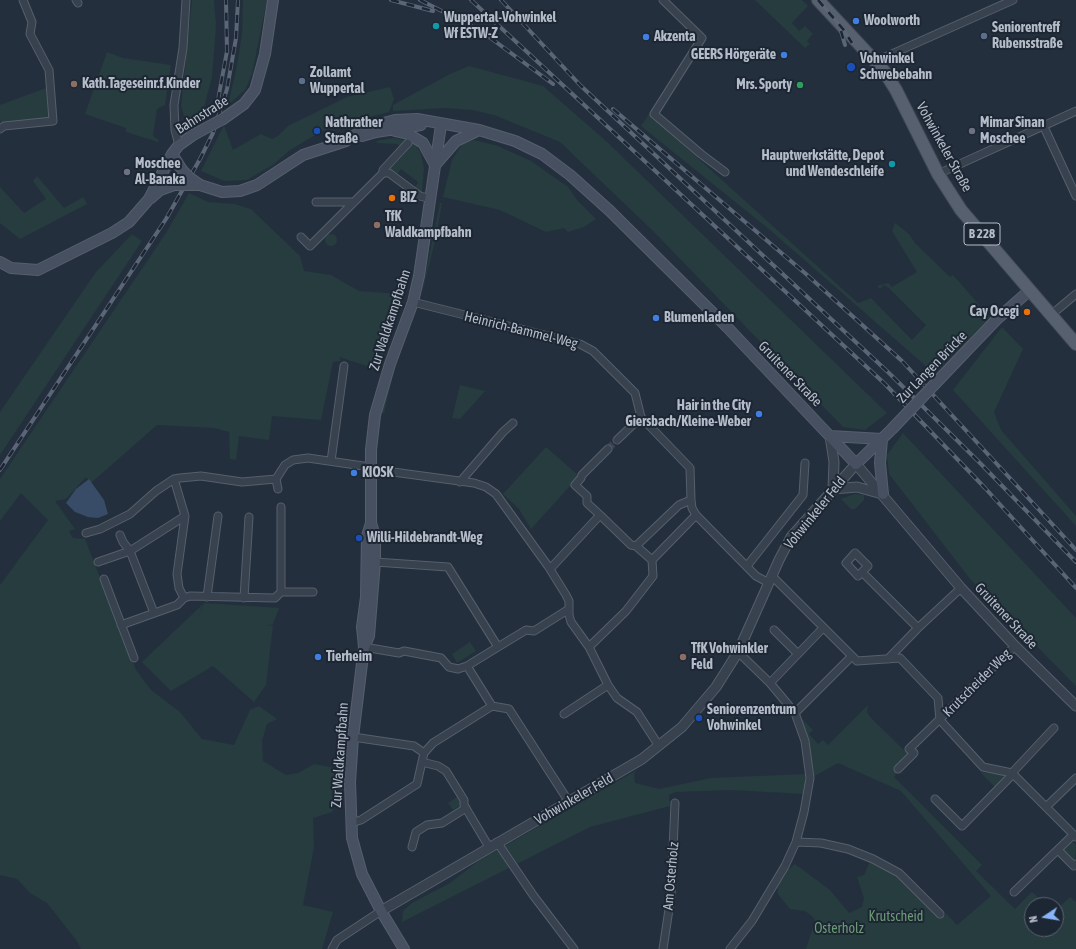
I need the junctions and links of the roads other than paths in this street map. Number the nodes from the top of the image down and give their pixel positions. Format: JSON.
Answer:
{"nodes":[{"id":1,"x":23,"y":0,"type":"edge"},
{"id":2,"x":186,"y":0,"type":"edge"},
{"id":3,"x":273,"y":0,"type":"edge"},
{"id":4,"x":663,"y":0,"type":"edge"},
{"id":5,"x":818,"y":0,"type":"edge"},
{"id":6,"x":1013,"y":0,"type":"edge"},
{"id":7,"x":876,"y":61,"type":"junction"},
{"id":8,"x":1076,"y":111,"type":"edge"},
{"id":9,"x":441,"y":124,"type":"junction"},
{"id":10,"x":1044,"y":127,"type":"junction"},
{"id":11,"x":0,"y":129,"type":"edge"},
{"id":12,"x":390,"y":130,"type":"junction"},
{"id":13,"x":479,"y":130,"type":"junction"},
{"id":14,"x":341,"y":142,"type":"junction"},
{"id":15,"x":408,"y":143,"type":"dead end"},
{"id":16,"x":179,"y":145,"type":"junction"},
{"id":17,"x":172,"y":154,"type":"junction"},
{"id":18,"x":435,"y":165,"type":"junction"},
{"id":19,"x":383,"y":172,"type":"junction"},
{"id":20,"x":725,"y":172,"type":"dead end"},
{"id":21,"x":938,"y":174,"type":"junction"},
{"id":22,"x":203,"y":187,"type":"junction"},
{"id":23,"x":1076,"y":196,"type":"edge"},
{"id":24,"x":149,"y":199,"type":"junction"},
{"id":25,"x":431,"y":199,"type":"junction"},
{"id":26,"x":316,"y":202,"type":"dead end"},
{"id":27,"x":354,"y":202,"type":"junction"},
{"id":28,"x":301,"y":237,"type":"dead end"},
{"id":29,"x":0,"y":262,"type":"edge"},
{"id":30,"x":1030,"y":290,"type":"junction"},
{"id":31,"x":1076,"y":294,"type":"edge"},
{"id":32,"x":413,"y":302,"type":"junction"},
{"id":33,"x":1051,"y":315,"type":"junction"},
{"id":34,"x":1076,"y":344,"type":"edge"},
{"id":35,"x":344,"y":366,"type":"dead end"},
{"id":36,"x":642,"y":417,"type":"junction"},
{"id":37,"x":513,"y":423,"type":"dead end"},
{"id":38,"x":830,"y":436,"type":"junction"},
{"id":39,"x":617,"y":440,"type":"tunnel mouth"},
{"id":40,"x":882,"y":440,"type":"junction"},
{"id":41,"x":608,"y":448,"type":"tunnel mouth"},
{"id":42,"x":331,"y":461,"type":"junction"},
{"id":43,"x":805,"y":463,"type":"dead end"},
{"id":44,"x":856,"y":464,"type":"junction"},
{"id":45,"x":371,"y":468,"type":"junction"},
{"id":46,"x":174,"y":479,"type":"junction"},
{"id":47,"x":276,"y":479,"type":"junction"},
{"id":48,"x":460,"y":482,"type":"junction"},
{"id":49,"x":278,"y":489,"type":"dead end"},
{"id":50,"x":833,"y":489,"type":"junction"},
{"id":51,"x":883,"y":494,"type":"junction"},
{"id":52,"x":691,"y":500,"type":"junction"},
{"id":53,"x":281,"y":507,"type":"dead end"},
{"id":54,"x":600,"y":515,"type":"junction"},
{"id":55,"x":185,"y":516,"type":"junction"},
{"id":56,"x":218,"y":516,"type":"dead end"},
{"id":57,"x":696,"y":516,"type":"junction"},
{"id":58,"x":248,"y":517,"type":"dead end"},
{"id":59,"x":371,"y":523,"type":"junction"},
{"id":60,"x":118,"y":528,"type":"junction"},
{"id":61,"x":86,"y":532,"type":"dead end"},
{"id":62,"x":636,"y":546,"type":"junction"},
{"id":63,"x":130,"y":551,"type":"junction"},
{"id":64,"x":652,"y":560,"type":"junction"},
{"id":65,"x":98,"y":562,"type":"dead end"},
{"id":66,"x":375,"y":562,"type":"junction"},
{"id":67,"x":747,"y":566,"type":"junction"},
{"id":68,"x":550,"y":569,"type":"junction"},
{"id":69,"x":862,"y":572,"type":"dead end"},
{"id":70,"x":104,"y":579,"type":"dead end"},
{"id":71,"x":771,"y":580,"type":"junction"},
{"id":72,"x":961,"y":588,"type":"junction"},
{"id":73,"x":281,"y":592,"type":"junction"},
{"id":74,"x":313,"y":592,"type":"dead end"},
{"id":75,"x":208,"y":597,"type":"junction"},
{"id":76,"x":184,"y":598,"type":"junction"},
{"id":77,"x":244,"y":598,"type":"junction"},
{"id":78,"x":569,"y":609,"type":"junction"},
{"id":79,"x":154,"y":614,"type":"junction"},
{"id":80,"x":121,"y":625,"type":"junction"},
{"id":81,"x":823,"y":628,"type":"junction"},
{"id":82,"x":918,"y":628,"type":"junction"},
{"id":83,"x":774,"y":630,"type":"dead end"},
{"id":84,"x":1015,"y":646,"type":"junction"},
{"id":85,"x":364,"y":647,"type":"junction"},
{"id":86,"x":498,"y":647,"type":"junction"},
{"id":87,"x":589,"y":647,"type":"junction"},
{"id":88,"x":738,"y":652,"type":"junction"},
{"id":89,"x":798,"y":654,"type":"junction"},
{"id":90,"x":852,"y":656,"type":"junction"},
{"id":91,"x":134,"y":658,"type":"dead end"},
{"id":92,"x":888,"y":659,"type":"junction"},
{"id":93,"x":467,"y":666,"type":"junction"},
{"id":94,"x":770,"y":683,"type":"junction"},
{"id":95,"x":608,"y":685,"type":"junction"},
{"id":96,"x":492,"y":706,"type":"junction"},
{"id":97,"x":1076,"y":706,"type":"edge"},
{"id":98,"x":795,"y":713,"type":"junction"},
{"id":99,"x":564,"y":714,"type":"dead end"},
{"id":100,"x":940,"y":720,"type":"junction"},
{"id":101,"x":1054,"y":728,"type":"dead end"},
{"id":102,"x":353,"y":737,"type":"junction"},
{"id":103,"x":659,"y":746,"type":"junction"},
{"id":104,"x":424,"y":753,"type":"junction"},
{"id":105,"x":422,"y":762,"type":"junction"},
{"id":106,"x":898,"y":769,"type":"dead end"},
{"id":107,"x":1012,"y":773,"type":"junction"},
{"id":108,"x":1076,"y":778,"type":"edge"},
{"id":109,"x":935,"y":799,"type":"dead end"},
{"id":110,"x":569,"y":802,"type":"junction"},
{"id":111,"x":675,"y":802,"type":"dead end"},
{"id":112,"x":1046,"y":807,"type":"junction"},
{"id":113,"x":466,"y":808,"type":"junction"},
{"id":114,"x":351,"y":824,"type":"junction"},
{"id":115,"x":1075,"y":836,"type":"edge"},
{"id":116,"x":796,"y":842,"type":"junction"},
{"id":117,"x":493,"y":844,"type":"junction"},
{"id":118,"x":412,"y":847,"type":"dead end"},
{"id":119,"x":1058,"y":850,"type":"junction"},
{"id":120,"x":1076,"y":864,"type":"edge"},
{"id":121,"x":1014,"y":892,"type":"dead end"},
{"id":122,"x":381,"y":911,"type":"junction"},
{"id":123,"x":940,"y":914,"type":"dead end"},
{"id":124,"x":332,"y":949,"type":"edge"},
{"id":125,"x":404,"y":949,"type":"edge"},
{"id":126,"x":574,"y":949,"type":"edge"},
{"id":127,"x":663,"y":949,"type":"edge"},
{"id":128,"x":730,"y":949,"type":"edge"}],
"edges":[{"from":1,"to":11,"type":"street"},
{"from":2,"to":16,"type":"street"},
{"from":3,"to":16,"type":"main road","name":"Bahnstraße","bridge":true},
{"from":4,"to":20,"type":"street"},
{"from":5,"to":7,"type":"main road","name":"Vohwinkeler Straße","number":"B 228"},
{"from":6,"to":7,"type":"street"},
{"from":7,"to":21,"type":"main road","name":"Vohwinkeler Straße","number":"B 228"},
{"from":8,"to":10,"type":"street"},
{"from":9,"to":12,"type":"main road","name":"Gruitener Straße"},
{"from":9,"to":13,"type":"main road","name":"Gruitener Straße"},
{"from":9,"to":14,"type":"main road","name":"Gruitener Straße"},
{"from":9,"to":18,"type":"main road","name":"Zur Waldkampfbahn"},
{"from":10,"to":21,"type":"street"},
{"from":10,"to":23,"type":"street"},
{"from":12,"to":14,"type":"main road","name":"Gruitener Straße"},
{"from":12,"to":18,"type":"main road"},
{"from":13,"to":18,"type":"main road"},
{"from":13,"to":38,"type":"main road","name":"Gruitener Straße"},
{"from":14,"to":22,"type":"main road","name":"Gruitener Straße"},
{"from":15,"to":19,"type":"street"},
{"from":16,"to":17,"type":"main road","name":"Bahnstraße"},
{"from":17,"to":22,"type":"main road","name":"Gruitener Straße","bridge":true},
{"from":17,"to":24,"type":"main road","name":"Bahnstraße"},
{"from":18,"to":25,"type":"main road","name":"Zur Waldkampfbahn"},
{"from":19,"to":25,"type":"street"},
{"from":19,"to":27,"type":"street"},
{"from":21,"to":30,"type":"main road","name":"Vohwinkeler Straße","number":"B 228"},
{"from":22,"to":24,"type":"main road","bridge":true},
{"from":24,"to":29,"type":"main road","name":"Bahnstraße"},
{"from":25,"to":32,"type":"main road","name":"Zur Waldkampfbahn"},
{"from":26,"to":27,"type":"street"},
{"from":27,"to":28,"type":"street"},
{"from":30,"to":33,"type":"main road","name":"Vohwinkeler Straße","number":"B 228"},
{"from":30,"to":40,"type":"main road","name":"Zur Langen Brücke","bridge":true},
{"from":31,"to":33,"type":"street"},
{"from":32,"to":36,"type":"street","name":"Heinrich-Bammel-Weg"},
{"from":32,"to":45,"type":"main road","name":"Zur Waldkampfbahn"},
{"from":33,"to":34,"type":"main road","name":"Vohwinkeler Straße","number":"B 228"},
{"from":35,"to":42,"type":"street"},
{"from":36,"to":39,"type":"street"},
{"from":36,"to":52,"type":"street","name":"Heinrich-Bammel-Weg"},
{"from":37,"to":48,"type":"street"},
{"from":38,"to":40,"type":"main road"},
{"from":38,"to":44,"type":"main road","name":"Gruitener Straße"},
{"from":38,"to":50,"type":"street"},
{"from":40,"to":44,"type":"main road","name":"Zur Langen Brücke"},
{"from":40,"to":51,"type":"main road"},
{"from":41,"to":54,"type":"street"},
{"from":42,"to":45,"type":"street"},
{"from":42,"to":47,"type":"street"},
{"from":43,"to":67,"type":"street"},
{"from":44,"to":50,"type":"street","name":"Vohwinkeler Feld"},
{"from":44,"to":51,"type":"street","name":"Gruitener Straße"},
{"from":45,"to":48,"type":"street"},
{"from":45,"to":59,"type":"main road","name":"Zur Waldkampfbahn"},
{"from":46,"to":47,"type":"street"},
{"from":46,"to":55,"type":"street"},
{"from":46,"to":60,"type":"street"},
{"from":47,"to":49,"type":"street"},
{"from":48,"to":68,"type":"street"},
{"from":50,"to":51,"type":"street"},
{"from":50,"to":71,"type":"street","name":"Vohwinkeler Feld"},
{"from":51,"to":72,"type":"street","name":"Gruitener Straße"},
{"from":52,"to":57,"type":"street","name":"Heinrich-Bammel-Weg"},
{"from":52,"to":62,"type":"street"},
{"from":53,"to":73,"type":"street"},
{"from":54,"to":62,"type":"street"},
{"from":54,"to":68,"type":"street"},
{"from":55,"to":63,"type":"street"},
{"from":55,"to":76,"type":"street"},
{"from":56,"to":75,"type":"street"},
{"from":57,"to":64,"type":"street"},
{"from":57,"to":67,"type":"street","name":"Heinrich-Bammel-Weg"},
{"from":58,"to":77,"type":"street"},
{"from":59,"to":66,"type":"main road","name":"Zur Waldkampfbahn"},
{"from":59,"to":85,"type":"main road","name":"Zur Waldkampfbahn"},
{"from":60,"to":61,"type":"street"},
{"from":60,"to":63,"type":"street"},
{"from":62,"to":64,"type":"street"},
{"from":63,"to":65,"type":"street"},
{"from":63,"to":79,"type":"street"},
{"from":64,"to":87,"type":"street"},
{"from":66,"to":85,"type":"main road","name":"Zur Waldkampfbahn"},
{"from":66,"to":86,"type":"street"},
{"from":67,"to":71,"type":"street","name":"Heinrich-Bammel-Weg"},
{"from":68,"to":78,"type":"street"},
{"from":69,"to":82,"type":"street"},
{"from":70,"to":80,"type":"street"},
{"from":71,"to":81,"type":"street"},
{"from":71,"to":88,"type":"street","name":"Vohwinkeler Feld"},
{"from":72,"to":82,"type":"street"},
{"from":72,"to":84,"type":"street","name":"Gruitener Straße"},
{"from":73,"to":74,"type":"street"},
{"from":73,"to":77,"type":"street"},
{"from":75,"to":76,"type":"street"},
{"from":75,"to":77,"type":"street"},
{"from":76,"to":79,"type":"street"},
{"from":78,"to":86,"type":"street"},
{"from":78,"to":87,"type":"street"},
{"from":79,"to":80,"type":"street"},
{"from":80,"to":91,"type":"street"},
{"from":81,"to":89,"type":"street"},
{"from":81,"to":90,"type":"street"},
{"from":82,"to":92,"type":"street"},
{"from":83,"to":89,"type":"street"},
{"from":84,"to":97,"type":"street","name":"Gruitener Straße"},
{"from":84,"to":100,"type":"street","name":"Krutscheider Weg"},
{"from":85,"to":93,"type":"street"},
{"from":85,"to":102,"type":"main road","name":"Zur Waldkampfbahn"},
{"from":86,"to":93,"type":"street"},
{"from":87,"to":95,"type":"street"},
{"from":88,"to":94,"type":"street"},
{"from":88,"to":103,"type":"street","name":"Vohwinkeler Feld"},
{"from":89,"to":94,"type":"street"},
{"from":90,"to":92,"type":"street","name":"Krutscheider Weg"},
{"from":90,"to":98,"type":"street"},
{"from":92,"to":100,"type":"street","name":"Krutscheider Weg"},
{"from":93,"to":96,"type":"street"},
{"from":94,"to":98,"type":"street"},
{"from":95,"to":99,"type":"street"},
{"from":95,"to":103,"type":"street"},
{"from":96,"to":104,"type":"street"},
{"from":96,"to":110,"type":"street"},
{"from":98,"to":116,"type":"street"},
{"from":100,"to":106,"type":"street","name":"Krutscheider Weg"},
{"from":100,"to":107,"type":"street","name":"Krutscheider Weg"},
{"from":101,"to":107,"type":"street"},
{"from":102,"to":104,"type":"street"},
{"from":102,"to":114,"type":"main road","name":"Zur Waldkampfbahn"},
{"from":103,"to":110,"type":"street","name":"Vohwinkeler Feld"},
{"from":104,"to":105,"type":"street"},
{"from":105,"to":113,"type":"street"},
{"from":105,"to":114,"type":"street"},
{"from":107,"to":109,"type":"street"},
{"from":107,"to":112,"type":"street"},
{"from":108,"to":112,"type":"street"},
{"from":110,"to":117,"type":"street","name":"Vohwinkeler Feld"},
{"from":111,"to":127,"type":"street","name":"Am Osterholz"},
{"from":112,"to":115,"type":"street"},
{"from":113,"to":117,"type":"street"},
{"from":113,"to":118,"type":"street"},
{"from":114,"to":122,"type":"main road","name":"Zur Waldkampfbahn"},
{"from":115,"to":119,"type":"street"},
{"from":116,"to":123,"type":"street"},
{"from":116,"to":128,"type":"street"},
{"from":117,"to":122,"type":"street","name":"Vohwinkeler Feld"},
{"from":117,"to":126,"type":"street"},
{"from":119,"to":120,"type":"street"},
{"from":119,"to":121,"type":"street"},
{"from":122,"to":124,"type":"street"},
{"from":122,"to":125,"type":"main road","name":"Zur Waldkampfbahn"}]}
